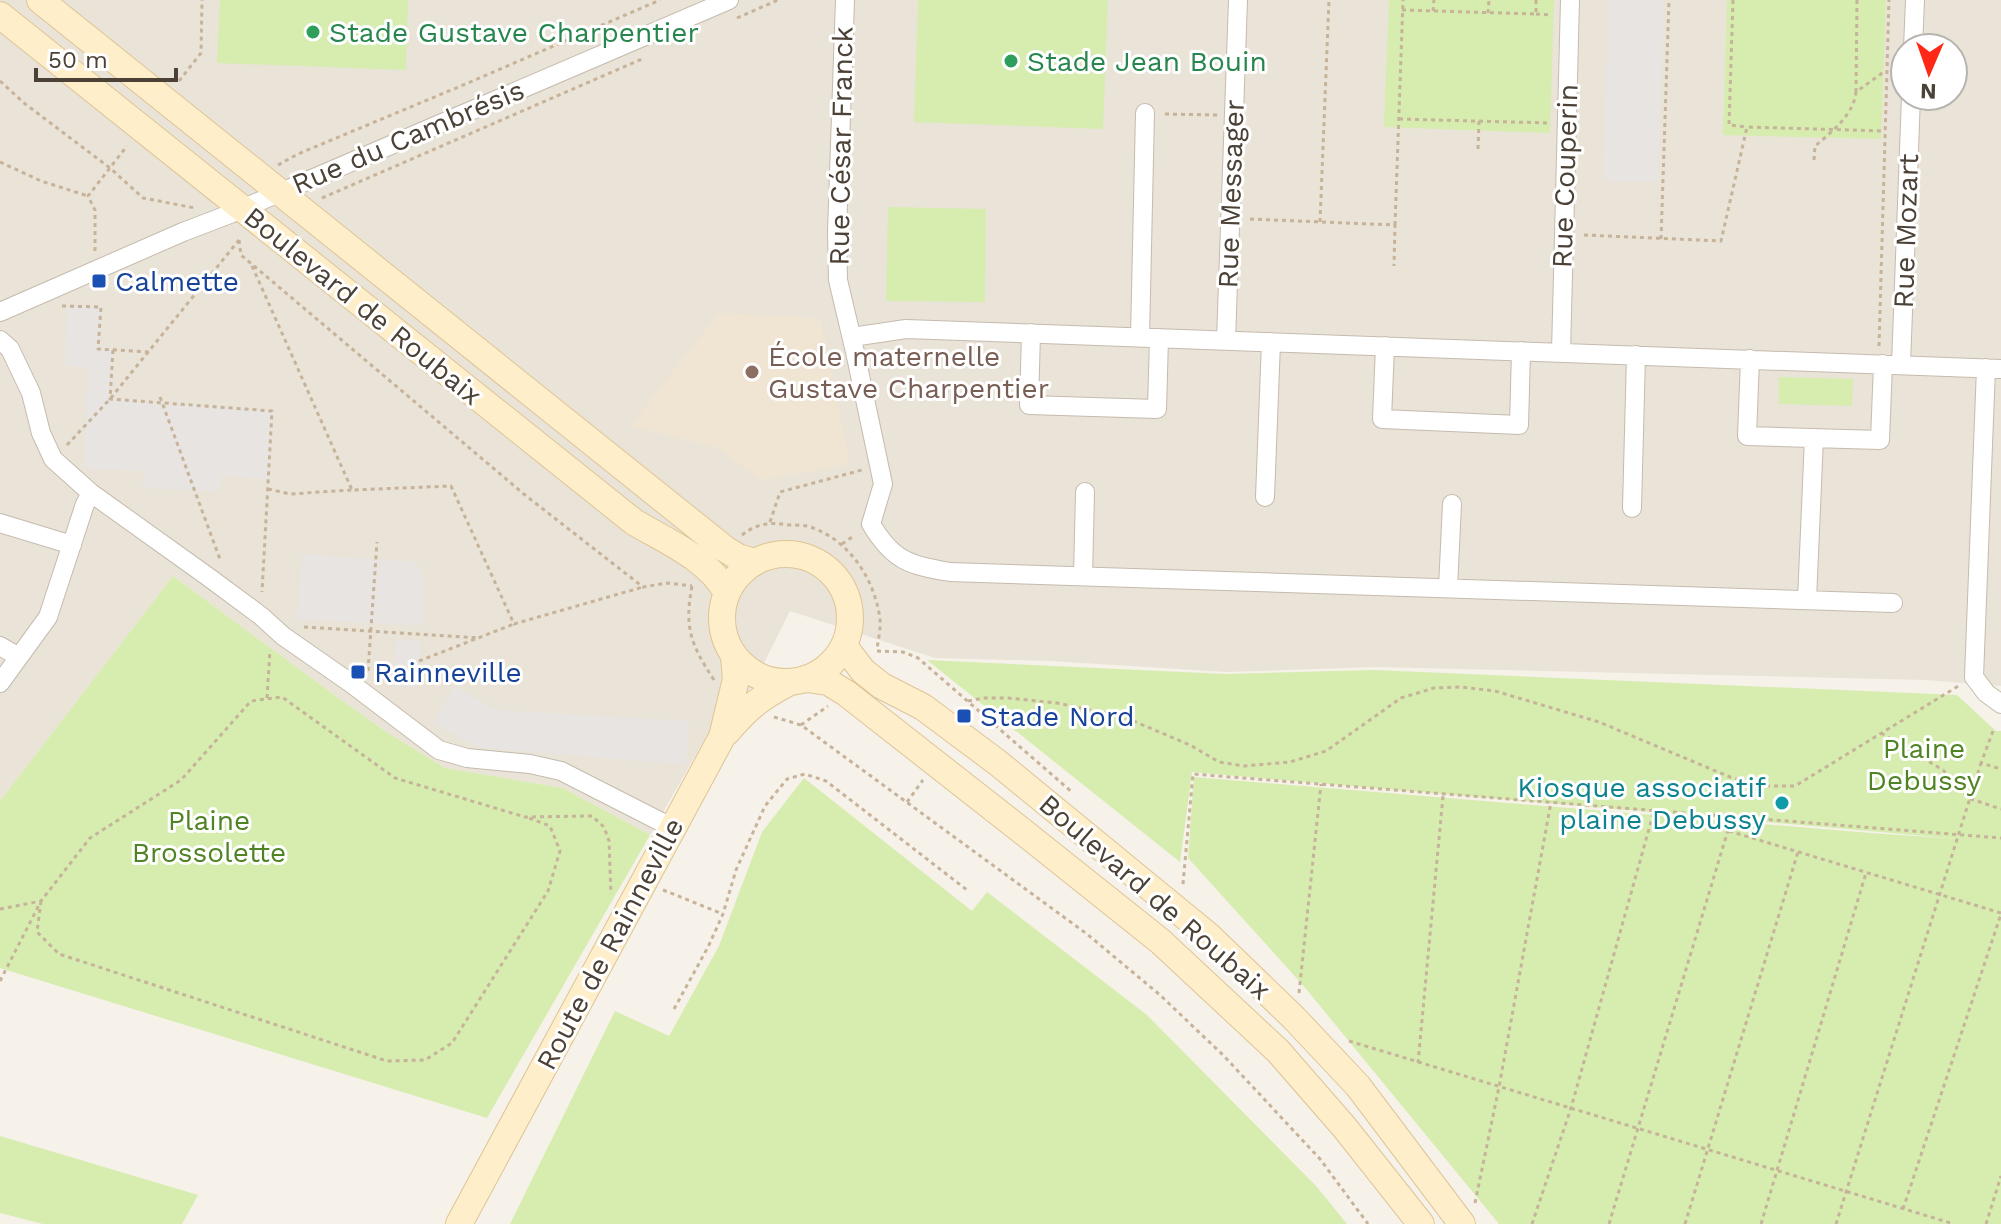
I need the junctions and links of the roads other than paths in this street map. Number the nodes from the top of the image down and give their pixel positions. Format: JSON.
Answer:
{"nodes":[{"id":1,"x":40,"y":0,"type":"edge"},
{"id":2,"x":729,"y":0,"type":"edge"},
{"id":3,"x":845,"y":0,"type":"edge"},
{"id":4,"x":1238,"y":0,"type":"edge"},
{"id":5,"x":1915,"y":0,"type":"edge"},
{"id":6,"x":1564,"y":7,"type":"edge"},
{"id":7,"x":0,"y":15,"type":"edge"},
{"id":8,"x":1914,"y":32,"type":"edge"},
{"id":9,"x":1910,"y":112,"type":"edge"},
{"id":10,"x":1145,"y":113,"type":"road end"},
{"id":11,"x":268,"y":184,"type":"junction"},
{"id":12,"x":241,"y":208,"type":"junction"},
{"id":13,"x":0,"y":312,"type":"edge"},
{"id":14,"x":1031,"y":333,"type":"junction"},
{"id":15,"x":852,"y":337,"type":"junction"},
{"id":16,"x":1140,"y":337,"type":"junction"},
{"id":17,"x":1159,"y":338,"type":"junction"},
{"id":18,"x":0,"y":340,"type":"edge"},
{"id":19,"x":1226,"y":340,"type":"junction"},
{"id":20,"x":1271,"y":342,"type":"junction"},
{"id":21,"x":1385,"y":346,"type":"junction"},
{"id":22,"x":1521,"y":351,"type":"junction"},
{"id":23,"x":1561,"y":353,"type":"junction"},
{"id":24,"x":1636,"y":355,"type":"junction"},
{"id":25,"x":1750,"y":359,"type":"junction"},
{"id":26,"x":1887,"y":360,"type":"junction"},
{"id":27,"x":1993,"y":368,"type":"edge"},
{"id":28,"x":1814,"y":438,"type":"junction"},
{"id":29,"x":1085,"y":492,"type":"dead end"},
{"id":30,"x":91,"y":493,"type":"junction"},
{"id":31,"x":1265,"y":497,"type":"dead end"},
{"id":32,"x":1452,"y":504,"type":"dead end"},
{"id":33,"x":1632,"y":508,"type":"dead end"},
{"id":34,"x":0,"y":523,"type":"edge"},
{"id":35,"x":72,"y":545,"type":"junction"},
{"id":36,"x":754,"y":562,"type":"junction"},
{"id":37,"x":1083,"y":576,"type":"junction"},
{"id":38,"x":1448,"y":588,"type":"junction"},
{"id":39,"x":727,"y":593,"type":"junction"},
{"id":40,"x":1807,"y":600,"type":"junction"},
{"id":41,"x":1893,"y":603,"type":"dead end"},
{"id":42,"x":0,"y":646,"type":"edge"},
{"id":43,"x":844,"y":646,"type":"junction"},
{"id":44,"x":734,"y":656,"type":"junction"},
{"id":45,"x":19,"y":657,"type":"junction"},
{"id":46,"x":799,"y":680,"type":"junction"},
{"id":47,"x":0,"y":683,"type":"edge"},
{"id":48,"x":2001,"y":704,"type":"edge"},
{"id":49,"x":722,"y":737,"type":"junction"},
{"id":50,"x":673,"y":828,"type":"junction"},
{"id":51,"x":1468,"y":1216,"type":"edge"},
{"id":52,"x":459,"y":1224,"type":"edge"},
{"id":53,"x":1421,"y":1224,"type":"edge"}],
"edges":[{"from":1,"to":11,"type":"main road","name":"Boulevard de Roubaix"},
{"from":2,"to":11,"type":"street","name":"Rue du Cambrésis"},
{"from":3,"to":15,"type":"street","name":"Rue César Franck"},
{"from":4,"to":19,"type":"street","name":"Rue Messager"},
{"from":5,"to":8,"type":"street"},
{"from":6,"to":23,"type":"street","name":"Rue Couperin"},
{"from":7,"to":12,"type":"main road","name":"Boulevard de Roubaix"},
{"from":9,"to":26,"type":"street","name":"Rue Mozart"},
{"from":10,"to":16,"type":"street"},
{"from":11,"to":12,"type":"street","name":"Rue du Cambrésis"},
{"from":11,"to":36,"type":"main road","name":"Boulevard de Roubaix"},
{"from":12,"to":13,"type":"street","name":"Rue du Cambrésis"},
{"from":12,"to":39,"type":"main road","name":"Boulevard de Roubaix"},
{"from":14,"to":15,"type":"street"},
{"from":14,"to":16,"type":"street"},
{"from":14,"to":17,"type":"street"},
{"from":15,"to":37,"type":"street","name":"Rue César Franck"},
{"from":16,"to":17,"type":"street"},
{"from":17,"to":19,"type":"street"},
{"from":18,"to":30,"type":"street"},
{"from":19,"to":20,"type":"street"},
{"from":20,"to":21,"type":"street"},
{"from":20,"to":31,"type":"street"},
{"from":21,"to":22,"type":"street"},
{"from":21,"to":22,"type":"street"},
{"from":22,"to":23,"type":"street"},
{"from":23,"to":24,"type":"street"},
{"from":24,"to":25,"type":"street"},
{"from":24,"to":33,"type":"street"},
{"from":25,"to":26,"type":"street"},
{"from":25,"to":28,"type":"street"},
{"from":26,"to":27,"type":"street"},
{"from":26,"to":28,"type":"street","name":"Rue Mozart"},
{"from":27,"to":48,"type":"street"},
{"from":28,"to":40,"type":"street"},
{"from":29,"to":37,"type":"street"},
{"from":30,"to":35,"type":"street"},
{"from":30,"to":50,"type":"street"},
{"from":32,"to":38,"type":"street"},
{"from":34,"to":35,"type":"street"},
{"from":35,"to":45,"type":"street"},
{"from":36,"to":39,"type":"main road"},
{"from":36,"to":43,"type":"main road"},
{"from":37,"to":38,"type":"street"},
{"from":38,"to":40,"type":"street"},
{"from":39,"to":44,"type":"main road"},
{"from":40,"to":41,"type":"street"},
{"from":42,"to":45,"type":"street"},
{"from":43,"to":46,"type":"main road"},
{"from":43,"to":51,"type":"main road","name":"Boulevard de Roubaix"},
{"from":44,"to":46,"type":"main road"},
{"from":44,"to":49,"type":"main road","name":"Route de Rainneville"},
{"from":45,"to":47,"type":"street"},
{"from":46,"to":49,"type":"main road"},
{"from":46,"to":53,"type":"main road","name":"Boulevard de Roubaix"},
{"from":49,"to":50,"type":"main road","name":"Route de Rainneville"},
{"from":50,"to":52,"type":"main road","name":"Route de Rainneville"}]}
